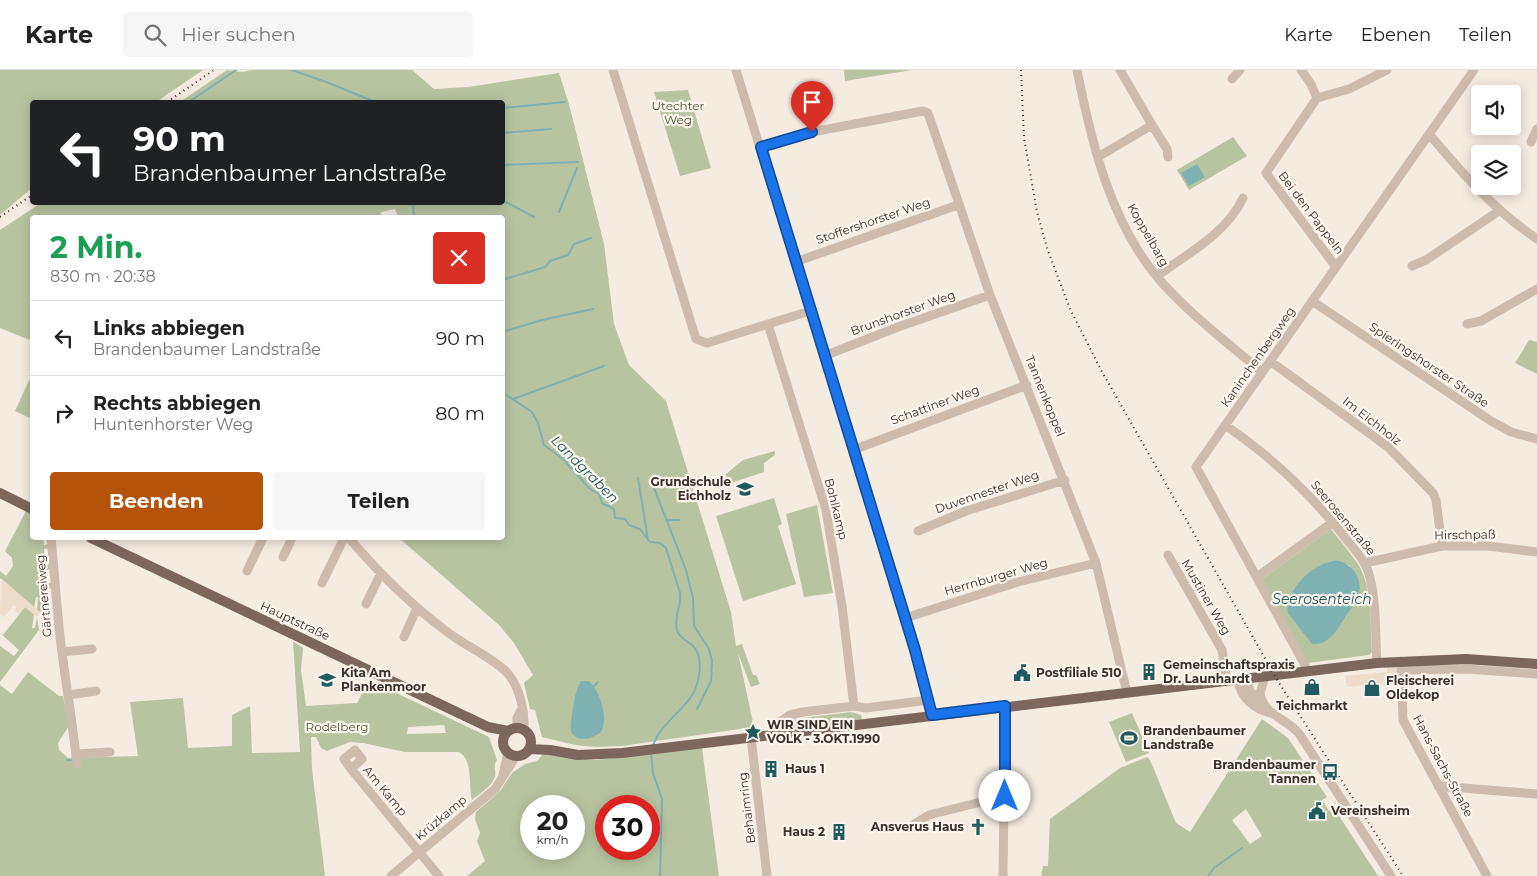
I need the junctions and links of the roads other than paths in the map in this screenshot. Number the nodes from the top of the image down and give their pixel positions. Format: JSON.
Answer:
{"nodes":[{"id":1,"x":613,"y":70,"type":"edge"},
{"id":2,"x":736,"y":70,"type":"edge"},
{"id":3,"x":1077,"y":70,"type":"edge"},
{"id":4,"x":1120,"y":70,"type":"edge"},
{"id":5,"x":1240,"y":70,"type":"edge"},
{"id":6,"x":1301,"y":70,"type":"edge"},
{"id":7,"x":1387,"y":70,"type":"edge"},
{"id":8,"x":1474,"y":70,"type":"edge"},
{"id":9,"x":1232,"y":79,"type":"dead end"},
{"id":10,"x":1317,"y":98,"type":"junction"},
{"id":11,"x":1152,"y":125,"type":"junction"},
{"id":12,"x":1537,"y":130,"type":"edge"},
{"id":13,"x":1429,"y":134,"type":"junction"},
{"id":14,"x":1530,"y":142,"type":"dead end"},
{"id":15,"x":761,"y":147,"type":"junction"},
{"id":16,"x":1098,"y":157,"type":"junction"},
{"id":17,"x":1168,"y":157,"type":"dead end"},
{"id":18,"x":1243,"y":198,"type":"dead end"},
{"id":19,"x":958,"y":205,"type":"junction"},
{"id":20,"x":1499,"y":211,"type":"junction"},
{"id":21,"x":1537,"y":238,"type":"edge"},
{"id":22,"x":795,"y":262,"type":"junction"},
{"id":23,"x":1412,"y":266,"type":"dead end"},
{"id":24,"x":1336,"y":267,"type":"junction"},
{"id":25,"x":1157,"y":276,"type":"junction"},
{"id":26,"x":1537,"y":289,"type":"edge"},
{"id":27,"x":990,"y":295,"type":"junction"},
{"id":28,"x":1312,"y":301,"type":"junction"},
{"id":29,"x":810,"y":311,"type":"junction"},
{"id":30,"x":768,"y":324,"type":"junction"},
{"id":31,"x":1467,"y":324,"type":"dead end"},
{"id":32,"x":824,"y":356,"type":"junction"},
{"id":33,"x":1270,"y":361,"type":"junction"},
{"id":34,"x":1262,"y":372,"type":"junction"},
{"id":35,"x":1027,"y":385,"type":"junction"},
{"id":36,"x":1225,"y":425,"type":"junction"},
{"id":37,"x":1537,"y":439,"type":"edge"},
{"id":38,"x":853,"y":450,"type":"junction"},
{"id":39,"x":1065,"y":480,"type":"junction"},
{"id":40,"x":0,"y":493,"type":"edge"},
{"id":41,"x":30,"y":508,"type":"edge"},
{"id":42,"x":1333,"y":522,"type":"junction"},
{"id":43,"x":918,"y":531,"type":"dead end"},
{"id":44,"x":51,"y":540,"type":"edge"},
{"id":45,"x":95,"y":540,"type":"edge"},
{"id":46,"x":262,"y":540,"type":"edge"},
{"id":47,"x":291,"y":540,"type":"edge"},
{"id":48,"x":343,"y":540,"type":"edge"},
{"id":49,"x":351,"y":540,"type":"edge"},
{"id":50,"x":1442,"y":546,"type":"junction"},
{"id":51,"x":1537,"y":552,"type":"edge"},
{"id":52,"x":1168,"y":555,"type":"dead end"},
{"id":53,"x":283,"y":557,"type":"dead end"},
{"id":54,"x":1096,"y":563,"type":"junction"},
{"id":55,"x":1365,"y":563,"type":"junction"},
{"id":56,"x":247,"y":571,"type":"dead end"},
{"id":57,"x":381,"y":573,"type":"junction"},
{"id":58,"x":1257,"y":577,"type":"junction"},
{"id":59,"x":322,"y":584,"type":"dead end"},
{"id":60,"x":366,"y":604,"type":"dead end"},
{"id":61,"x":417,"y":608,"type":"junction"},
{"id":62,"x":905,"y":618,"type":"junction"},
{"id":63,"x":404,"y":637,"type":"dead end"},
{"id":64,"x":92,"y":649,"type":"dead end"},
{"id":65,"x":62,"y":652,"type":"junction"},
{"id":66,"x":1377,"y":662,"type":"junction"},
{"id":67,"x":1537,"y":664,"type":"edge"},
{"id":68,"x":1401,"y":666,"type":"junction"},
{"id":69,"x":1306,"y":672,"type":"junction"},
{"id":70,"x":1537,"y":674,"type":"edge"},
{"id":71,"x":1265,"y":677,"type":"junction"},
{"id":72,"x":1237,"y":680,"type":"junction"},
{"id":73,"x":96,"y":691,"type":"dead end"},
{"id":74,"x":1127,"y":693,"type":"junction"},
{"id":75,"x":68,"y":695,"type":"junction"},
{"id":76,"x":929,"y":700,"type":"junction"},
{"id":77,"x":854,"y":706,"type":"junction"},
{"id":78,"x":1005,"y":706,"type":"junction"},
{"id":79,"x":1269,"y":710,"type":"junction"},
{"id":80,"x":932,"y":715,"type":"junction"},
{"id":81,"x":513,"y":732,"type":"junction"},
{"id":82,"x":779,"y":734,"type":"junction"},
{"id":83,"x":751,"y":737,"type":"junction"},
{"id":84,"x":530,"y":745,"type":"junction"},
{"id":85,"x":110,"y":752,"type":"dead end"},
{"id":86,"x":512,"y":754,"type":"junction"},
{"id":87,"x":351,"y":769,"type":"dead end"},
{"id":88,"x":1438,"y":786,"type":"junction"},
{"id":89,"x":1537,"y":794,"type":"edge"},
{"id":90,"x":1005,"y":796,"type":"junction"},
{"id":91,"x":911,"y":826,"type":"dead end"},
{"id":92,"x":420,"y":852,"type":"junction"},
{"id":93,"x":391,"y":876,"type":"edge"},
{"id":94,"x":439,"y":876,"type":"edge"},
{"id":95,"x":767,"y":876,"type":"edge"},
{"id":96,"x":1003,"y":876,"type":"edge"},
{"id":97,"x":1390,"y":876,"type":"edge"},
{"id":98,"x":1487,"y":876,"type":"edge"}],
"edges":[{"from":1,"to":30,"type":"street"},
{"from":2,"to":15,"type":"street"},
{"from":3,"to":16,"type":"street","name":"Koppelbarg"},
{"from":4,"to":11,"type":"street"},
{"from":5,"to":9,"type":"street"},
{"from":6,"to":10,"type":"street"},
{"from":7,"to":10,"type":"street"},
{"from":8,"to":13,"type":"street","name":"Kaninchenbergweg"},
{"from":10,"to":24,"type":"street","name":"Bei den Pappeln"},
{"from":11,"to":16,"type":"street"},
{"from":11,"to":17,"type":"street"},
{"from":12,"to":14,"type":"street"},
{"from":13,"to":20,"type":"street"},
{"from":13,"to":24,"type":"street","name":"Kaninchenbergweg"},
{"from":15,"to":19,"type":"street","name":"Tannenkoppel"},
{"from":15,"to":22,"type":"street"},
{"from":16,"to":25,"type":"street","name":"Koppelbarg"},
{"from":18,"to":25,"type":"street"},
{"from":19,"to":22,"type":"street","name":"Stoffershorster Weg"},
{"from":19,"to":27,"type":"street","name":"Tannenkoppel"},
{"from":20,"to":21,"type":"street"},
{"from":20,"to":23,"type":"street"},
{"from":22,"to":29,"type":"street"},
{"from":24,"to":28,"type":"street","name":"Kaninchenbergweg"},
{"from":25,"to":34,"type":"street","name":"Koppelbarg"},
{"from":26,"to":31,"type":"street"},
{"from":27,"to":32,"type":"street","name":"Brunshorster Weg"},
{"from":27,"to":35,"type":"street","name":"Tannenkoppel"},
{"from":28,"to":33,"type":"street","name":"Kaninchenbergweg"},
{"from":28,"to":37,"type":"street","name":"Spieringshorster Straße"},
{"from":29,"to":30,"type":"street"},
{"from":29,"to":32,"type":"street"},
{"from":30,"to":77,"type":"street","name":"Bohlkamp"},
{"from":32,"to":38,"type":"street"},
{"from":33,"to":34,"type":"street","name":"Kaninchenbergweg"},
{"from":33,"to":50,"type":"street","name":"Im Eichholz"},
{"from":34,"to":36,"type":"street","name":"Kaninchenbergweg"},
{"from":35,"to":38,"type":"street","name":"Schattiner Weg"},
{"from":35,"to":39,"type":"street","name":"Tannenkoppel"},
{"from":36,"to":42,"type":"street","name":"Seerosenstraße"},
{"from":36,"to":58,"type":"street","name":"Kaninchenbergweg"},
{"from":38,"to":62,"type":"street"},
{"from":39,"to":43,"type":"street","name":"Duvennester Weg"},
{"from":39,"to":54,"type":"street","name":"Tannenkoppel"},
{"from":40,"to":41,"type":"main road"},
{"from":42,"to":55,"type":"street","name":"Seerosenstraße"},
{"from":42,"to":58,"type":"street"},
{"from":44,"to":65,"type":"street","name":"Gärtnereiweg"},
{"from":45,"to":81,"type":"main road","name":"Hauptstraße"},
{"from":46,"to":56,"type":"street"},
{"from":47,"to":53,"type":"street"},
{"from":48,"to":59,"type":"street"},
{"from":49,"to":57,"type":"street"},
{"from":50,"to":51,"type":"street","name":"Hirschpaß"},
{"from":50,"to":55,"type":"street","name":"Hirschpaß"},
{"from":52,"to":72,"type":"street","name":"Mustiner Weg"},
{"from":54,"to":62,"type":"street","name":"Herrnburger Weg"},
{"from":54,"to":74,"type":"street","name":"Tannenkoppel"},
{"from":55,"to":66,"type":"street","name":"Seerosenstraße"},
{"from":57,"to":60,"type":"street"},
{"from":57,"to":61,"type":"street"},
{"from":58,"to":69,"type":"street","name":"Kaninchenbergweg"},
{"from":61,"to":63,"type":"street"},
{"from":61,"to":81,"type":"street"},
{"from":62,"to":76,"type":"street"},
{"from":64,"to":65,"type":"street","name":"Gärtnereiweg"},
{"from":65,"to":75,"type":"street","name":"Gärtnereiweg"},
{"from":66,"to":68,"type":"main road"},
{"from":66,"to":69,"type":"main road"},
{"from":67,"to":68,"type":"main road"},
{"from":68,"to":70,"type":"street"},
{"from":68,"to":88,"type":"street","name":"Hans-Sachs-Straße"},
{"from":69,"to":71,"type":"main road"},
{"from":71,"to":72,"type":"main road"},
{"from":71,"to":79,"type":"street"},
{"from":72,"to":74,"type":"main road"},
{"from":72,"to":79,"type":"street","name":"Mustiner Weg"},
{"from":73,"to":75,"type":"street"},
{"from":74,"to":78,"type":"main road"},
{"from":75,"to":85,"type":"street","name":"Gärtnereiweg"},
{"from":76,"to":77,"type":"street"},
{"from":76,"to":80,"type":"street"},
{"from":77,"to":82,"type":"street"},
{"from":78,"to":80,"type":"main road"},
{"from":78,"to":90,"type":"street"},
{"from":79,"to":97,"type":"street","name":"Mustiner Weg"},
{"from":80,"to":82,"type":"main road"},
{"from":81,"to":84,"type":"main road","name":"Hauptstraße"},
{"from":81,"to":86,"type":"main road","name":"Hauptstraße"},
{"from":82,"to":83,"type":"main road"},
{"from":83,"to":84,"type":"main road"},
{"from":83,"to":95,"type":"street","name":"Behaimring"},
{"from":84,"to":86,"type":"main road"},
{"from":86,"to":92,"type":"street","name":"Krüzkamp"},
{"from":87,"to":92,"type":"street","name":"Am Kamp"},
{"from":88,"to":89,"type":"street"},
{"from":88,"to":98,"type":"street","name":"Hans-Sachs-Straße"},
{"from":90,"to":91,"type":"street"},
{"from":90,"to":96,"type":"street"},
{"from":92,"to":93,"type":"street","name":"Krüzkamp"},
{"from":92,"to":94,"type":"street","name":"Am Kamp"}]}
